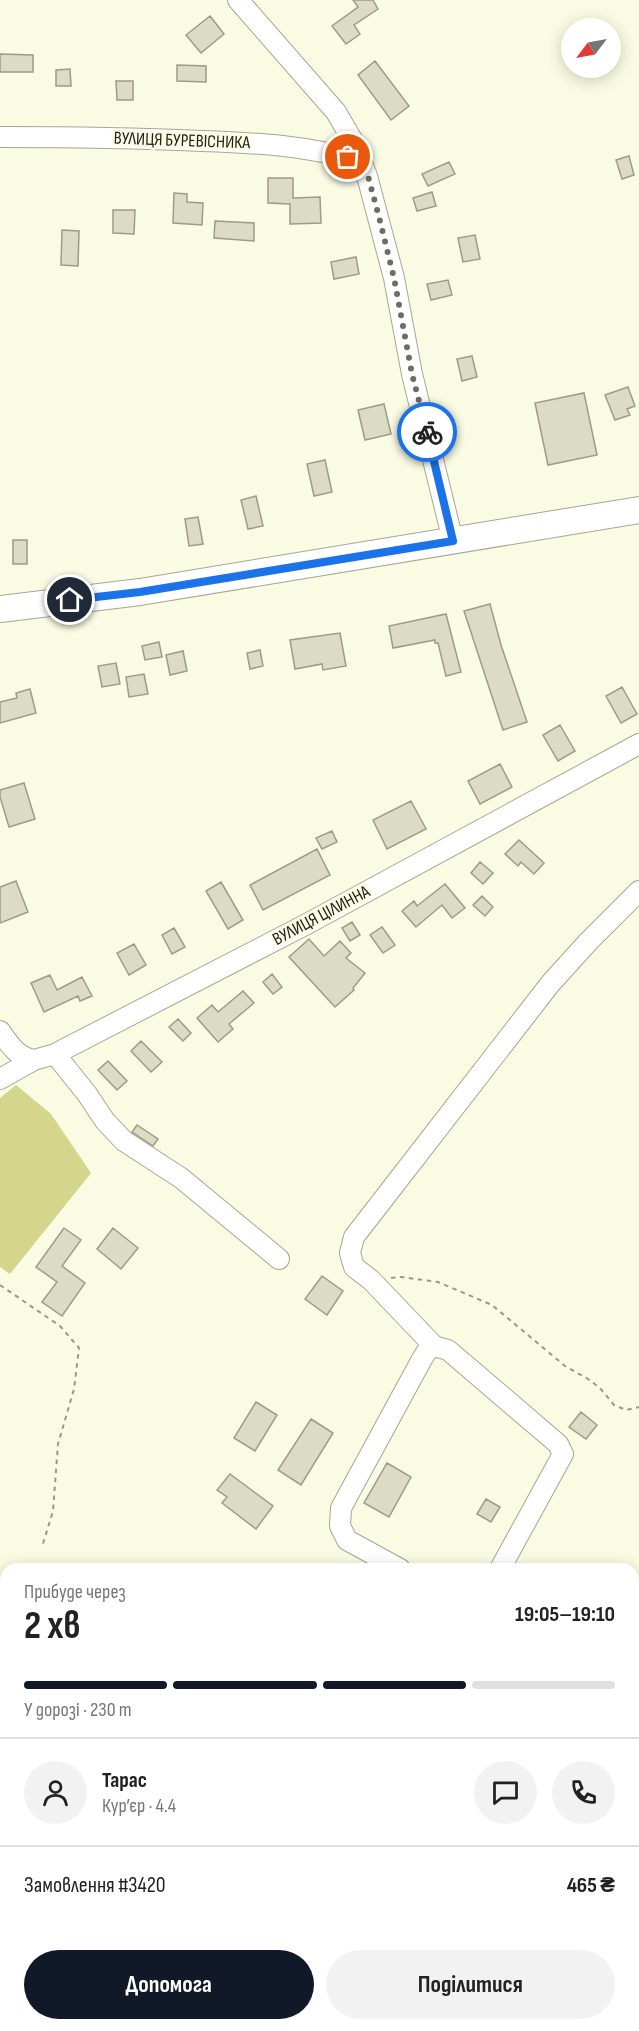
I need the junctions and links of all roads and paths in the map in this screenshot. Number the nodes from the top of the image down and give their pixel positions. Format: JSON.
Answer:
{"nodes":[{"id":1,"x":238,"y":0,"type":"edge"},
{"id":2,"x":0,"y":137,"type":"edge"},
{"id":3,"x":361,"y":162,"type":"junction"},
{"id":4,"x":639,"y":510,"type":"edge"},
{"id":5,"x":453,"y":541,"type":"junction"},
{"id":6,"x":0,"y":609,"type":"edge"},
{"id":7,"x":639,"y":744,"type":"edge"},
{"id":8,"x":639,"y":891,"type":"edge"},
{"id":9,"x":0,"y":1031,"type":"edge"},
{"id":10,"x":55,"y":1054,"type":"junction"},
{"id":11,"x":34,"y":1060,"type":"junction"},
{"id":12,"x":0,"y":1079,"type":"edge"},
{"id":13,"x":279,"y":1259,"type":"dead end"},
{"id":14,"x":371,"y":1280,"type":"junction"},
{"id":15,"x":0,"y":1285,"type":"edge"},
{"id":16,"x":434,"y":1346,"type":"junction"},
{"id":17,"x":639,"y":1407,"type":"edge"},
{"id":18,"x":42,"y":1547,"type":"dead end"},
{"id":19,"x":389,"y":1563,"type":"edge"},
{"id":20,"x":503,"y":1563,"type":"edge"}],
"edges":[{"from":1,"to":3,"type":"street"},
{"from":2,"to":3,"type":"street","name":"ВУЛИЦЯ БУРЕВІСНИКА"},
{"from":3,"to":5,"type":"street"},
{"from":4,"to":5,"type":"main road"},
{"from":5,"to":6,"type":"main road"},
{"from":7,"to":10,"type":"street","name":"ВУЛИЦЯ ЦІЛИННА"},
{"from":8,"to":14,"type":"street"},
{"from":9,"to":11,"type":"street"},
{"from":10,"to":11,"type":"street","name":"ВУЛИЦЯ ЦІЛИННА"},
{"from":10,"to":13,"type":"street"},
{"from":11,"to":12,"type":"street","name":"ВУЛИЦЯ ЦІЛИННА"},
{"from":14,"to":16,"type":"street"},
{"from":14,"to":17,"type":"path"},
{"from":15,"to":18,"type":"path"},
{"from":16,"to":19,"type":"street"},
{"from":16,"to":20,"type":"street"}]}
